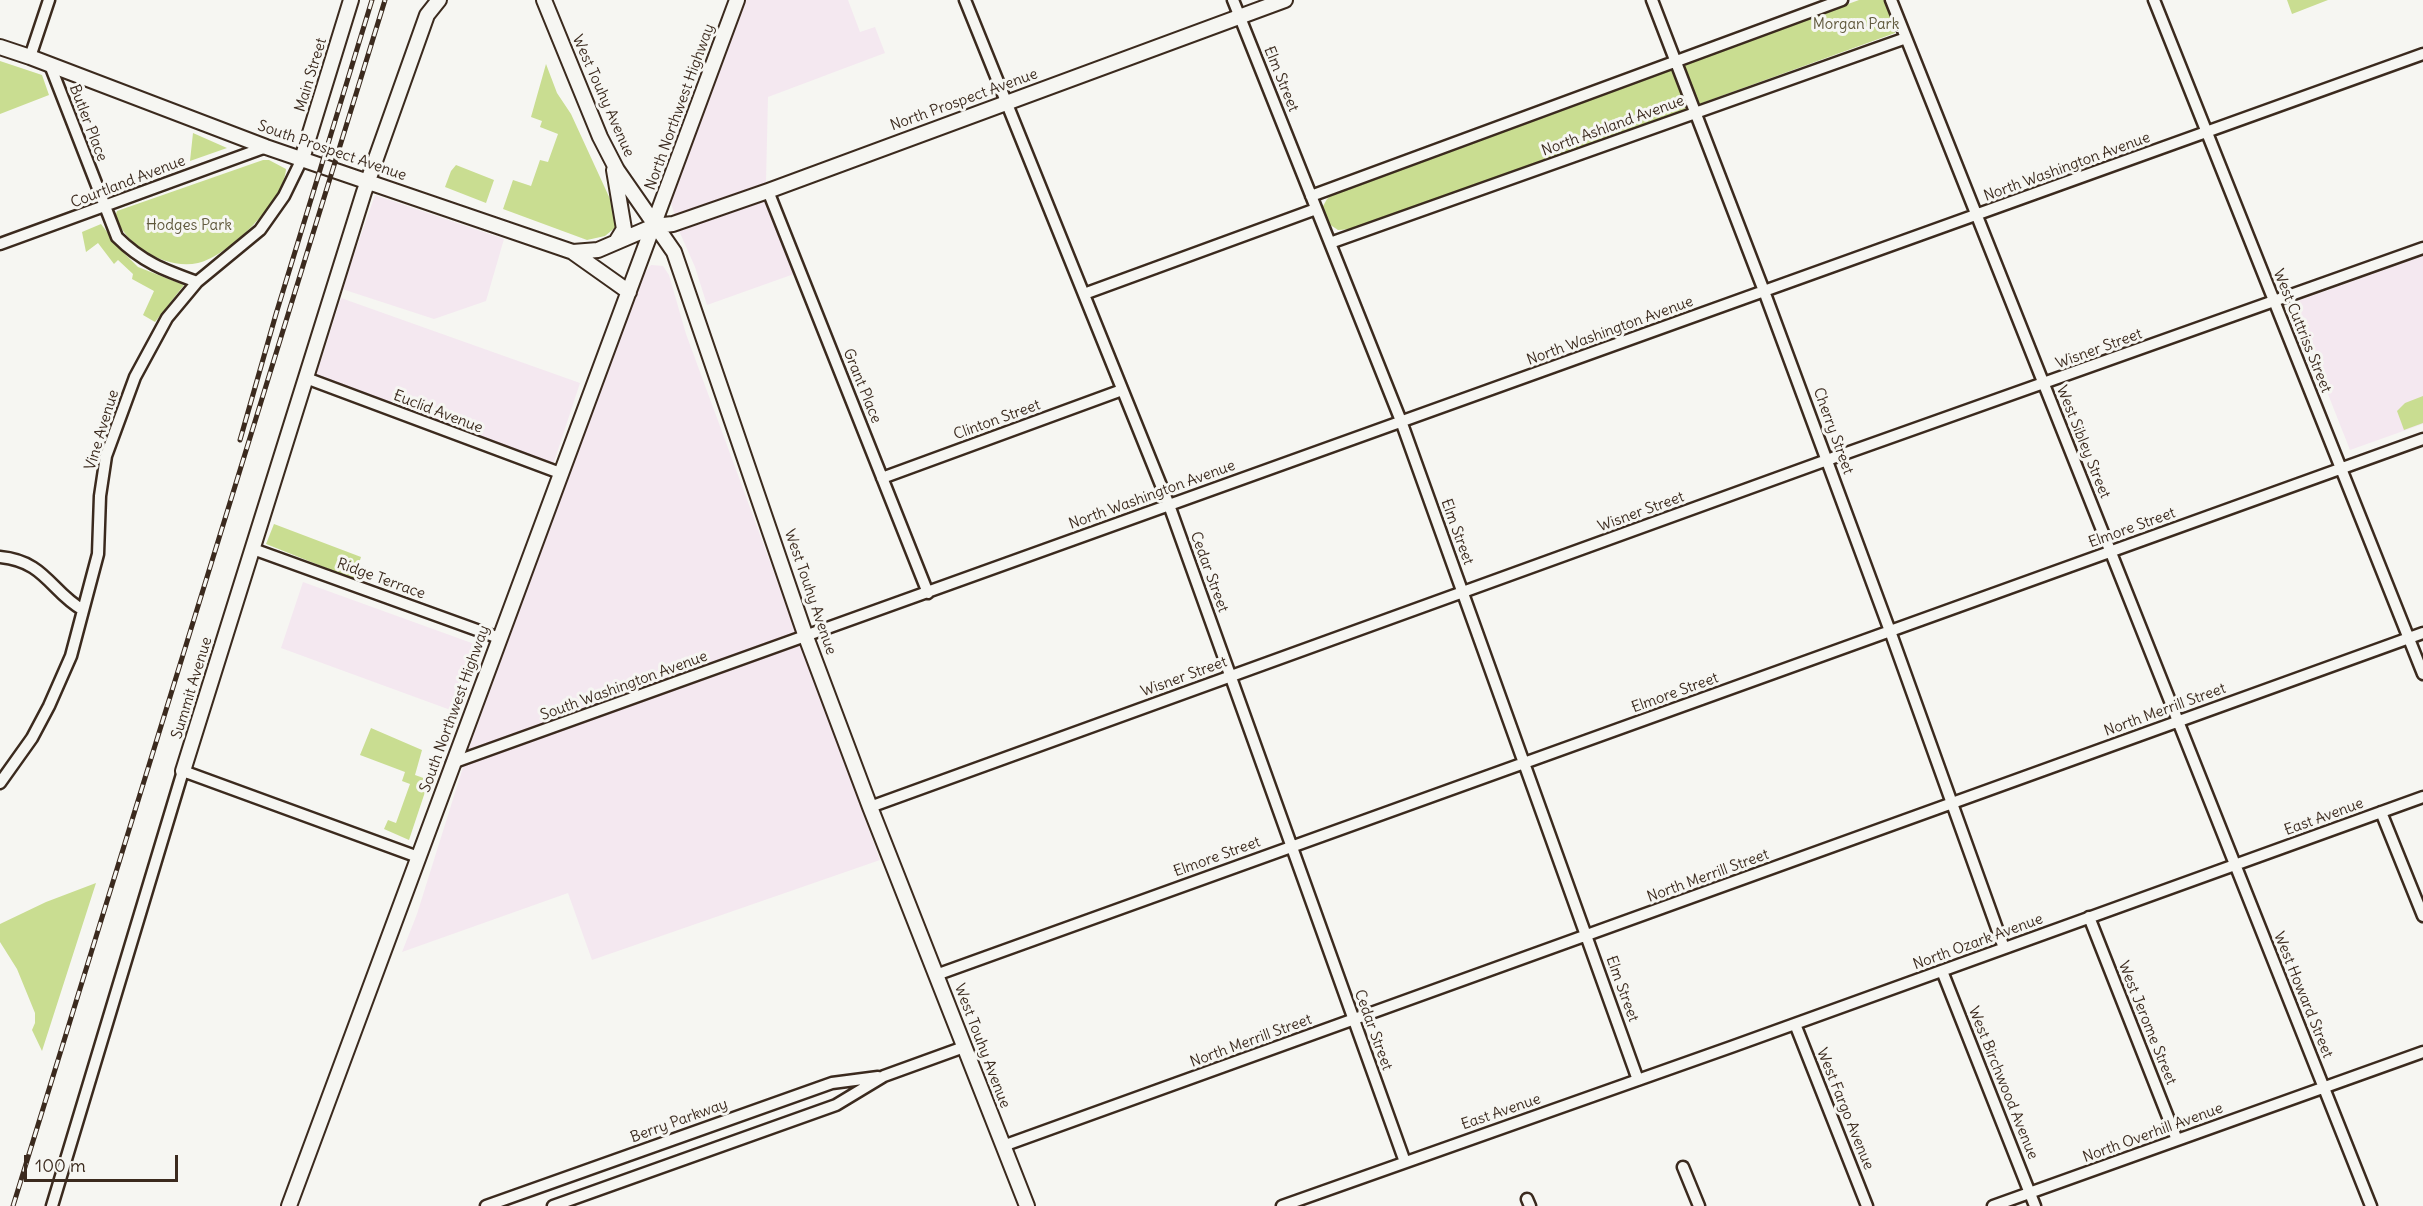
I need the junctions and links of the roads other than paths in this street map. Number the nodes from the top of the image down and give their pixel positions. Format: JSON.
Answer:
{"nodes":[{"id":1,"x":49,"y":0,"type":"edge"},
{"id":2,"x":351,"y":0,"type":"edge"},
{"id":3,"x":440,"y":0,"type":"edge"},
{"id":4,"x":544,"y":0,"type":"edge"},
{"id":5,"x":737,"y":0,"type":"edge"},
{"id":6,"x":965,"y":0,"type":"edge"},
{"id":7,"x":1233,"y":0,"type":"edge"},
{"id":8,"x":1285,"y":0,"type":"edge"},
{"id":9,"x":1652,"y":0,"type":"edge"},
{"id":10,"x":1842,"y":0,"type":"edge"},
{"id":11,"x":1891,"y":0,"type":"edge"},
{"id":12,"x":2154,"y":0,"type":"edge"},
{"id":13,"x":1240,"y":16,"type":"junction"},
{"id":14,"x":1906,"y":38,"type":"junction"},
{"id":15,"x":0,"y":47,"type":"edge"},
{"id":16,"x":2423,"y":54,"type":"edge"},
{"id":17,"x":30,"y":57,"type":"junction"},
{"id":18,"x":1676,"y":62,"type":"junction"},
{"id":19,"x":50,"y":65,"type":"junction"},
{"id":20,"x":1006,"y":102,"type":"junction"},
{"id":21,"x":1695,"y":112,"type":"junction"},
{"id":22,"x":2207,"y":132,"type":"junction"},
{"id":23,"x":266,"y":147,"type":"junction"},
{"id":24,"x":302,"y":159,"type":"junction"},
{"id":25,"x":613,"y":162,"type":"junction"},
{"id":26,"x":368,"y":181,"type":"junction"},
{"id":27,"x":768,"y":191,"type":"junction"},
{"id":28,"x":1311,"y":196,"type":"junction"},
{"id":29,"x":104,"y":207,"type":"junction"},
{"id":30,"x":1316,"y":208,"type":"junction"},
{"id":31,"x":1977,"y":215,"type":"junction"},
{"id":32,"x":654,"y":226,"type":"junction"},
{"id":33,"x":616,"y":242,"type":"junction"},
{"id":34,"x":1330,"y":243,"type":"junction"},
{"id":35,"x":0,"y":244,"type":"edge"},
{"id":36,"x":2423,"y":248,"type":"edge"},
{"id":37,"x":573,"y":252,"type":"junction"},
{"id":38,"x":197,"y":282,"type":"junction"},
{"id":39,"x":1764,"y":291,"type":"junction"},
{"id":40,"x":628,"y":292,"type":"junction"},
{"id":41,"x":1083,"y":294,"type":"junction"},
{"id":42,"x":2274,"y":302,"type":"junction"},
{"id":43,"x":306,"y":378,"type":"junction"},
{"id":44,"x":2044,"y":384,"type":"junction"},
{"id":45,"x":1122,"y":390,"type":"junction"},
{"id":46,"x":1401,"y":421,"type":"junction"},
{"id":47,"x":2423,"y":439,"type":"edge"},
{"id":48,"x":1827,"y":460,"type":"junction"},
{"id":49,"x":2341,"y":468,"type":"junction"},
{"id":50,"x":560,"y":473,"type":"junction"},
{"id":51,"x":882,"y":478,"type":"junction"},
{"id":52,"x":1169,"y":505,"type":"junction"},
{"id":53,"x":253,"y":549,"type":"junction"},
{"id":54,"x":2111,"y":551,"type":"junction"},
{"id":55,"x":0,"y":557,"type":"edge"},
{"id":56,"x":1462,"y":592,"type":"junction"},
{"id":57,"x":928,"y":593,"type":"junction"},
{"id":58,"x":83,"y":610,"type":"junction"},
{"id":59,"x":1890,"y":631,"type":"junction"},
{"id":60,"x":2423,"y":633,"type":"edge"},
{"id":61,"x":807,"y":637,"type":"junction"},
{"id":62,"x":499,"y":638,"type":"junction"},
{"id":63,"x":2409,"y":638,"type":"junction"},
{"id":64,"x":2423,"y":674,"type":"edge"},
{"id":65,"x":1230,"y":676,"type":"junction"},
{"id":66,"x":2178,"y":721,"type":"junction"},
{"id":67,"x":452,"y":763,"type":"junction"},
{"id":68,"x":1524,"y":763,"type":"junction"},
{"id":69,"x":183,"y":771,"type":"junction"},
{"id":70,"x":0,"y":783,"type":"edge"},
{"id":71,"x":2208,"y":795,"type":"joint"},
{"id":72,"x":2423,"y":797,"type":"edge"},
{"id":73,"x":1953,"y":804,"type":"junction"},
{"id":74,"x":870,"y":807,"type":"junction"},
{"id":75,"x":2381,"y":812,"type":"junction"},
{"id":76,"x":1292,"y":847,"type":"junction"},
{"id":77,"x":418,"y":857,"type":"junction"},
{"id":78,"x":2235,"y":864,"type":"junction"},
{"id":79,"x":2423,"y":916,"type":"edge"},
{"id":80,"x":2089,"y":917,"type":"junction"},
{"id":81,"x":1586,"y":936,"type":"junction"},
{"id":82,"x":2004,"y":948,"type":"junction"},
{"id":83,"x":1942,"y":971,"type":"junction"},
{"id":84,"x":936,"y":975,"type":"junction"},
{"id":85,"x":1354,"y":1019,"type":"junction"},
{"id":86,"x":1795,"y":1024,"type":"junction"},
{"id":87,"x":964,"y":1047,"type":"junction"},
{"id":88,"x":1731,"y":1047,"type":"joint"},
{"id":89,"x":2423,"y":1052,"type":"edge"},
{"id":90,"x":884,"y":1076,"type":"junction"},
{"id":91,"x":1638,"y":1080,"type":"junction"},
{"id":92,"x":2324,"y":1088,"type":"junction"},
{"id":93,"x":2177,"y":1140,"type":"junction"},
{"id":94,"x":1003,"y":1146,"type":"junction"},
{"id":95,"x":1405,"y":1162,"type":"junction"},
{"id":96,"x":1683,"y":1167,"type":"dead end"},
{"id":97,"x":2030,"y":1193,"type":"junction"},
{"id":98,"x":52,"y":1206,"type":"edge"},
{"id":99,"x":289,"y":1206,"type":"edge"},
{"id":100,"x":486,"y":1206,"type":"edge"},
{"id":101,"x":553,"y":1206,"type":"edge"},
{"id":102,"x":1027,"y":1206,"type":"edge"},
{"id":103,"x":1282,"y":1206,"type":"edge"},
{"id":104,"x":1699,"y":1206,"type":"edge"},
{"id":105,"x":1867,"y":1206,"type":"edge"},
{"id":106,"x":1993,"y":1206,"type":"edge"},
{"id":107,"x":2035,"y":1206,"type":"edge"},
{"id":108,"x":2371,"y":1206,"type":"edge"}],
"edges":[{"from":1,"to":17,"type":"street"},
{"from":2,"to":24,"type":"main road","name":"Main Street"},
{"from":3,"to":26,"type":"main road","name":"Summit Avenue"},
{"from":4,"to":25,"type":"main road","name":"West Touhy Avenue"},
{"from":5,"to":32,"type":"main road","name":"North Northwest Highway"},
{"from":6,"to":20,"type":"street","name":"Cedar Street"},
{"from":7,"to":13,"type":"street","name":"Elm Street"},
{"from":8,"to":13,"type":"main road","name":"North Prospect Avenue"},
{"from":9,"to":18,"type":"street","name":"Cherry Street"},
{"from":10,"to":18,"type":"street"},
{"from":11,"to":14,"type":"street","name":"West Sibley Street"},
{"from":12,"to":22,"type":"street","name":"West Cuttriss Street"},
{"from":13,"to":20,"type":"main road","name":"North Prospect Avenue"},
{"from":13,"to":28,"type":"street","name":"Elm Street"},
{"from":14,"to":21,"type":"street","name":"North Ashland Avenue"},
{"from":14,"to":31,"type":"street","name":"West Sibley Street"},
{"from":15,"to":17,"type":"main road","name":"South Prospect Avenue"},
{"from":16,"to":22,"type":"street","name":"North Washington Avenue"},
{"from":17,"to":19,"type":"main road","name":"South Prospect Avenue"},
{"from":18,"to":21,"type":"street","name":"Cherry Street"},
{"from":18,"to":28,"type":"street"},
{"from":19,"to":23,"type":"main road","name":"South Prospect Avenue"},
{"from":19,"to":29,"type":"street","name":"Butler Place"},
{"from":20,"to":27,"type":"main road","name":"North Prospect Avenue"},
{"from":20,"to":41,"type":"street","name":"Cedar Street"},
{"from":21,"to":34,"type":"street","name":"North Ashland Avenue"},
{"from":21,"to":39,"type":"street","name":"Cherry Street"},
{"from":22,"to":31,"type":"street","name":"North Washington Avenue"},
{"from":22,"to":42,"type":"street","name":"West Cuttriss Street"},
{"from":23,"to":24,"type":"main road","name":"South Prospect Avenue"},
{"from":23,"to":29,"type":"street","name":"Courtland Avenue"},
{"from":24,"to":26,"type":"main road","name":"South Prospect Avenue"},
{"from":24,"to":38,"type":"street","name":"Vine Avenue"},
{"from":25,"to":32,"type":"main road","name":"West Touhy Avenue"},
{"from":25,"to":33,"type":"main road"},
{"from":26,"to":37,"type":"main road","name":"South Prospect Avenue"},
{"from":26,"to":43,"type":"main road","name":"Summit Avenue"},
{"from":27,"to":32,"type":"main road","name":"North Prospect Avenue"},
{"from":27,"to":51,"type":"street","name":"Grant Place"},
{"from":28,"to":30,"type":"street","name":"Elm Street"},
{"from":29,"to":35,"type":"street","name":"Courtland Avenue"},
{"from":29,"to":38,"type":"street","name":"Butler Place"},
{"from":30,"to":34,"type":"street","name":"Elm Street"},
{"from":30,"to":41,"type":"street"},
{"from":31,"to":39,"type":"street","name":"North Washington Avenue"},
{"from":31,"to":44,"type":"street","name":"West Sibley Street"},
{"from":32,"to":33,"type":"main road","name":"South Prospect Avenue"},
{"from":32,"to":40,"type":"main road","name":"South Northwest Highway"},
{"from":32,"to":61,"type":"main road","name":"West Touhy Avenue"},
{"from":33,"to":37,"type":"main road","name":"South Prospect Avenue"},
{"from":34,"to":46,"type":"street","name":"Elm Street"},
{"from":36,"to":42,"type":"street","name":"Wisner Street"},
{"from":37,"to":40,"type":"main road"},
{"from":38,"to":58,"type":"street","name":"Vine Avenue"},
{"from":39,"to":46,"type":"street","name":"North Washington Avenue"},
{"from":39,"to":48,"type":"street","name":"Cherry Street"},
{"from":40,"to":50,"type":"main road","name":"South Northwest Highway"},
{"from":41,"to":45,"type":"street","name":"Cedar Street"},
{"from":42,"to":44,"type":"street","name":"Wisner Street"},
{"from":42,"to":49,"type":"street","name":"West Cuttriss Street"},
{"from":43,"to":50,"type":"street","name":"Euclid Avenue"},
{"from":43,"to":53,"type":"main road","name":"Summit Avenue"},
{"from":44,"to":48,"type":"street","name":"Wisner Street"},
{"from":44,"to":54,"type":"street","name":"West Sibley Street"},
{"from":45,"to":51,"type":"street","name":"Clinton Street"},
{"from":45,"to":52,"type":"street","name":"Cedar Street"},
{"from":46,"to":52,"type":"street","name":"North Washington Avenue"},
{"from":46,"to":56,"type":"street","name":"Elm Street"},
{"from":47,"to":49,"type":"street","name":"Elmore Street"},
{"from":48,"to":56,"type":"street","name":"Wisner Street"},
{"from":48,"to":59,"type":"street","name":"Cherry Street"},
{"from":49,"to":54,"type":"street","name":"Elmore Street"},
{"from":49,"to":63,"type":"street","name":"West Cuttriss Street"},
{"from":50,"to":62,"type":"main road","name":"South Northwest Highway"},
{"from":51,"to":57,"type":"street","name":"Grant Place"},
{"from":52,"to":57,"type":"street","name":"North Washington Avenue"},
{"from":52,"to":65,"type":"street","name":"Cedar Street"},
{"from":53,"to":62,"type":"street","name":"Ridge Terrace"},
{"from":53,"to":69,"type":"main road","name":"Summit Avenue"},
{"from":54,"to":59,"type":"street","name":"Elmore Street"},
{"from":54,"to":66,"type":"street","name":"West Sibley Street"},
{"from":55,"to":58,"type":"street"},
{"from":56,"to":65,"type":"street","name":"Wisner Street"},
{"from":56,"to":68,"type":"street","name":"Elm Street"},
{"from":57,"to":61,"type":"street","name":"North Washington Avenue"},
{"from":58,"to":70,"type":"street","name":"Vine Avenue"},
{"from":59,"to":68,"type":"street","name":"Elmore Street"},
{"from":59,"to":73,"type":"street","name":"Cherry Street"},
{"from":60,"to":63,"type":"street","name":"North Merrill Street"},
{"from":61,"to":67,"type":"street","name":"South Washington Avenue"},
{"from":61,"to":74,"type":"main road","name":"West Touhy Avenue"},
{"from":62,"to":67,"type":"main road","name":"South Northwest Highway"},
{"from":63,"to":64,"type":"street","name":"West Cuttriss Street"},
{"from":63,"to":66,"type":"street","name":"North Merrill Street"},
{"from":65,"to":74,"type":"street","name":"Wisner Street"},
{"from":65,"to":76,"type":"street","name":"Cedar Street"},
{"from":66,"to":71,"type":"street","name":"West Sibley Street"},
{"from":66,"to":73,"type":"street","name":"North Merrill Street"},
{"from":67,"to":77,"type":"main road","name":"South Northwest Highway"},
{"from":68,"to":76,"type":"street","name":"Elmore Street"},
{"from":68,"to":81,"type":"street","name":"Elm Street"},
{"from":69,"to":77,"type":"street"},
{"from":69,"to":98,"type":"street","name":"Summit Avenue"},
{"from":71,"to":78,"type":"street","name":"West Howard Street"},
{"from":72,"to":75,"type":"street","name":"East Avenue"},
{"from":73,"to":81,"type":"street","name":"North Merrill Street"},
{"from":73,"to":82,"type":"street","name":"Cherry Street"},
{"from":74,"to":84,"type":"main road","name":"West Touhy Avenue"},
{"from":75,"to":78,"type":"street","name":"East Avenue"},
{"from":75,"to":79,"type":"street"},
{"from":76,"to":84,"type":"street","name":"Elmore Street"},
{"from":76,"to":85,"type":"street","name":"Cedar Street"},
{"from":77,"to":99,"type":"main road","name":"South Northwest Highway"},
{"from":78,"to":80,"type":"street","name":"North Ozark Avenue"},
{"from":78,"to":92,"type":"street","name":"West Howard Street"},
{"from":80,"to":82,"type":"street","name":"North Ozark Avenue"},
{"from":80,"to":93,"type":"street","name":"West Jerome Street"},
{"from":81,"to":85,"type":"street","name":"North Merrill Street"},
{"from":81,"to":91,"type":"street","name":"Elm Street"},
{"from":82,"to":83,"type":"street","name":"North Ozark Avenue"},
{"from":83,"to":86,"type":"street","name":"North Ozark Avenue"},
{"from":83,"to":97,"type":"street","name":"West Birchwood Avenue"},
{"from":84,"to":87,"type":"main road","name":"West Touhy Avenue"},
{"from":85,"to":94,"type":"street","name":"North Merrill Street"},
{"from":85,"to":95,"type":"street","name":"Cedar Street"},
{"from":86,"to":88,"type":"street","name":"North Ozark Avenue"},
{"from":86,"to":105,"type":"street","name":"West Fargo Avenue"},
{"from":87,"to":90,"type":"street","name":"Berry Parkway"},
{"from":87,"to":94,"type":"main road","name":"West Touhy Avenue"},
{"from":88,"to":91,"type":"street","name":"East Avenue"},
{"from":89,"to":92,"type":"street","name":"North Overhill Avenue"},
{"from":90,"to":100,"type":"street","name":"Berry Parkway"},
{"from":90,"to":101,"type":"street","name":"Berry Parkway"},
{"from":91,"to":95,"type":"street","name":"East Avenue"},
{"from":92,"to":93,"type":"street","name":"North Overhill Avenue"},
{"from":92,"to":108,"type":"street","name":"West Howard Street"},
{"from":93,"to":97,"type":"street","name":"North Overhill Avenue"},
{"from":94,"to":102,"type":"main road","name":"West Touhy Avenue"},
{"from":95,"to":103,"type":"street","name":"East Avenue"},
{"from":96,"to":104,"type":"street"},
{"from":97,"to":106,"type":"street","name":"North Overhill Avenue"},
{"from":97,"to":107,"type":"street","name":"West Birchwood Avenue"}]}
